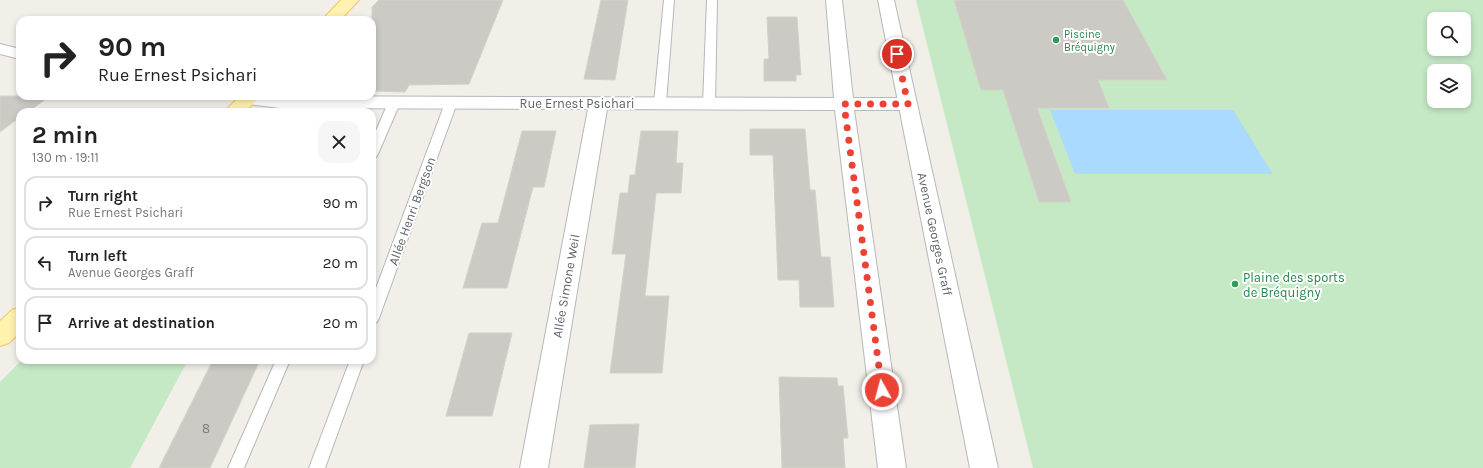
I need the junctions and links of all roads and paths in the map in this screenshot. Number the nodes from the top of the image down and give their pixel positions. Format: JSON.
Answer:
{"nodes":[{"id":1,"x":351,"y":0,"type":"edge"},
{"id":2,"x":669,"y":0,"type":"edge"},
{"id":3,"x":712,"y":0,"type":"edge"},
{"id":4,"x":834,"y":0,"type":"edge"},
{"id":5,"x":886,"y":0,"type":"edge"},
{"id":6,"x":334,"y":16,"type":"edge"},
{"id":7,"x":0,"y":49,"type":"edge"},
{"id":8,"x":16,"y":53,"type":"edge"},
{"id":9,"x":244,"y":102,"type":"edge"},
{"id":10,"x":394,"y":103,"type":"junction"},
{"id":11,"x":451,"y":103,"type":"junction"},
{"id":12,"x":599,"y":103,"type":"junction"},
{"id":13,"x":660,"y":103,"type":"junction"},
{"id":14,"x":709,"y":104,"type":"junction"},
{"id":15,"x":844,"y":104,"type":"junction"},
{"id":16,"x":908,"y":104,"type":"junction"},
{"id":17,"x":376,"y":145,"type":"edge"},
{"id":18,"x":376,"y":307,"type":"edge"},
{"id":19,"x":16,"y":321,"type":"edge"},
{"id":20,"x":0,"y":336,"type":"edge"},
{"id":21,"x":281,"y":364,"type":"edge"},
{"id":22,"x":356,"y":364,"type":"edge"},
{"id":23,"x":236,"y":468,"type":"edge"},
{"id":24,"x":317,"y":468,"type":"edge"},
{"id":25,"x":534,"y":468,"type":"edge"},
{"id":26,"x":892,"y":468,"type":"edge"},
{"id":27,"x":984,"y":468,"type":"edge"}],
"edges":[{"from":1,"to":6,"type":"main road"},
{"from":2,"to":13,"type":"lane"},
{"from":3,"to":14,"type":"lane"},
{"from":4,"to":15,"type":"street"},
{"from":5,"to":16,"type":"street","name":"Avenue Georges Graff"},
{"from":7,"to":8,"type":"street"},
{"from":9,"to":10,"type":"street","name":"Rue Ernest Psichari"},
{"from":10,"to":11,"type":"street","name":"Rue Ernest Psichari"},
{"from":10,"to":17,"type":"lane"},
{"from":11,"to":12,"type":"street","name":"Rue Ernest Psichari"},
{"from":11,"to":18,"type":"lane","name":"Allée Henri Bergson"},
{"from":12,"to":13,"type":"street","name":"Rue Ernest Psichari"},
{"from":12,"to":25,"type":"street","name":"Allée Simone Weil"},
{"from":13,"to":14,"type":"street","name":"Rue Ernest Psichari"},
{"from":14,"to":15,"type":"street","name":"Rue Ernest Psichari"},
{"from":15,"to":16,"type":"street","name":"Rue Ernest Psichari"},
{"from":15,"to":26,"type":"street"},
{"from":16,"to":27,"type":"street","name":"Avenue Georges Graff"},
{"from":19,"to":20,"type":"main road"},
{"from":21,"to":23,"type":"lane"},
{"from":22,"to":24,"type":"lane"}]}
